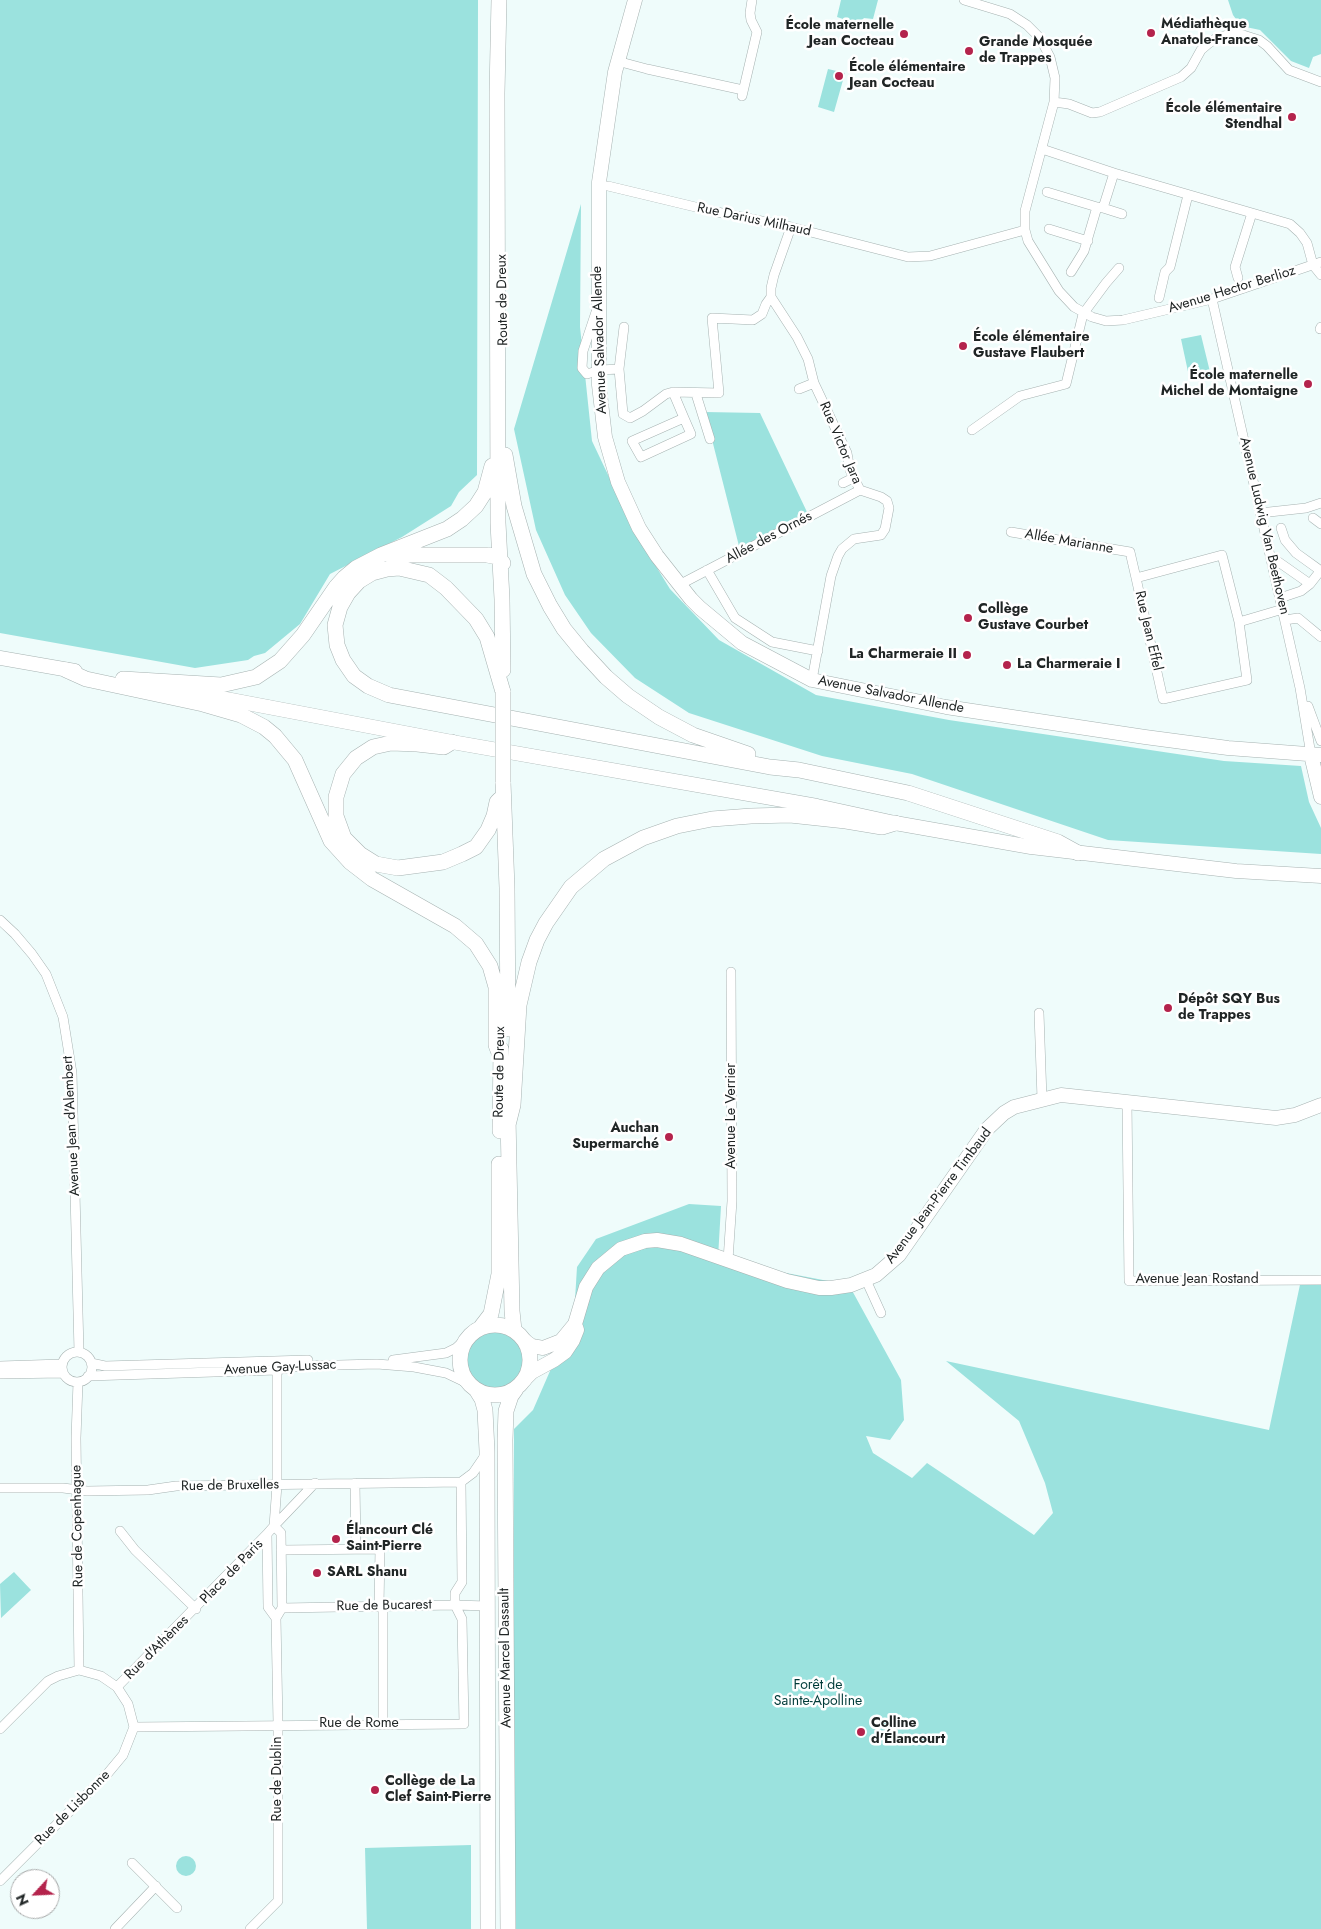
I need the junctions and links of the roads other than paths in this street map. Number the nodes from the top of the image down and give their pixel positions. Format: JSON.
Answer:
{"nodes":[{"id":1,"x":499,"y":0,"type":"edge"},
{"id":2,"x":505,"y":0,"type":"edge"},
{"id":3,"x":635,"y":0,"type":"edge"},
{"id":4,"x":752,"y":0,"type":"edge"},
{"id":5,"x":964,"y":0,"type":"edge"},
{"id":6,"x":617,"y":61,"type":"junction"},
{"id":7,"x":1321,"y":82,"type":"edge"},
{"id":8,"x":1054,"y":102,"type":"junction"},
{"id":9,"x":1042,"y":149,"type":"junction"},
{"id":10,"x":1114,"y":173,"type":"junction"},
{"id":11,"x":599,"y":186,"type":"junction"},
{"id":12,"x":1047,"y":192,"type":"dead end"},
{"id":13,"x":1188,"y":195,"type":"junction"},
{"id":14,"x":1100,"y":208,"type":"junction"},
{"id":15,"x":1252,"y":213,"type":"junction"},
{"id":16,"x":1122,"y":214,"type":"dead end"},
{"id":17,"x":791,"y":227,"type":"junction"},
{"id":18,"x":1049,"y":229,"type":"dead end"},
{"id":19,"x":1025,"y":230,"type":"junction"},
{"id":20,"x":1088,"y":241,"type":"junction"},
{"id":21,"x":1317,"y":263,"type":"edge"},
{"id":22,"x":1119,"y":268,"type":"dead end"},
{"id":23,"x":1070,"y":272,"type":"dead end"},
{"id":24,"x":1321,"y":275,"type":"edge"},
{"id":25,"x":1238,"y":278,"type":"dead end"},
{"id":26,"x":771,"y":297,"type":"junction"},
{"id":27,"x":1159,"y":298,"type":"dead end"},
{"id":28,"x":1212,"y":299,"type":"junction"},
{"id":29,"x":1083,"y":314,"type":"junction"},
{"id":30,"x":624,"y":327,"type":"dead end"},
{"id":31,"x":619,"y":369,"type":"junction"},
{"id":32,"x":600,"y":370,"type":"junction"},
{"id":33,"x":814,"y":383,"type":"junction"},
{"id":34,"x":799,"y":389,"type":"dead end"},
{"id":35,"x":673,"y":392,"type":"junction"},
{"id":36,"x":696,"y":394,"type":"junction"},
{"id":37,"x":684,"y":418,"type":"junction"},
{"id":38,"x":497,"y":425,"type":"junction"},
{"id":39,"x":972,"y":430,"type":"dead end"},
{"id":40,"x":710,"y":439,"type":"dead end"},
{"id":41,"x":505,"y":455,"type":"junction"},
{"id":42,"x":853,"y":478,"type":"junction"},
{"id":43,"x":843,"y":483,"type":"dead end"},
{"id":44,"x":860,"y":490,"type":"junction"},
{"id":45,"x":1321,"y":503,"type":"edge"},
{"id":46,"x":1260,"y":513,"type":"junction"},
{"id":47,"x":1312,"y":518,"type":"dead end"},
{"id":48,"x":1321,"y":524,"type":"edge"},
{"id":49,"x":1281,"y":528,"type":"dead end"},
{"id":50,"x":1011,"y":532,"type":"dead end"},
{"id":51,"x":381,"y":555,"type":"junction"},
{"id":52,"x":1270,"y":556,"type":"junction"},
{"id":53,"x":498,"y":557,"type":"junction"},
{"id":54,"x":707,"y":570,"type":"junction"},
{"id":55,"x":1321,"y":570,"type":"edge"},
{"id":56,"x":506,"y":571,"type":"junction"},
{"id":57,"x":1136,"y":578,"type":"junction"},
{"id":58,"x":1310,"y":584,"type":"junction"},
{"id":59,"x":679,"y":585,"type":"junction"},
{"id":60,"x":1280,"y":598,"type":"junction"},
{"id":61,"x":502,"y":599,"type":"junction"},
{"id":62,"x":1283,"y":609,"type":"junction"},
{"id":63,"x":1285,"y":620,"type":"junction"},
{"id":64,"x":1239,"y":622,"type":"junction"},
{"id":65,"x":1321,"y":636,"type":"edge"},
{"id":66,"x":818,"y":651,"type":"junction"},
{"id":67,"x":0,"y":658,"type":"edge"},
{"id":68,"x":66,"y":670,"type":"junction"},
{"id":69,"x":123,"y":679,"type":"junction"},
{"id":70,"x":812,"y":680,"type":"junction"},
{"id":71,"x":1300,"y":688,"type":"junction"},
{"id":72,"x":503,"y":692,"type":"junction"},
{"id":73,"x":1321,"y":741,"type":"edge"},
{"id":74,"x":452,"y":742,"type":"junction"},
{"id":75,"x":1316,"y":755,"type":"edge"},
{"id":76,"x":799,"y":770,"type":"junction"},
{"id":77,"x":503,"y":788,"type":"junction"},
{"id":78,"x":1321,"y":797,"type":"edge"},
{"id":79,"x":504,"y":813,"type":"junction"},
{"id":80,"x":895,"y":823,"type":"junction"},
{"id":81,"x":1078,"y":853,"type":"junction"},
{"id":82,"x":1321,"y":876,"type":"edge"},
{"id":83,"x":0,"y":920,"type":"edge"},
{"id":84,"x":731,"y":972,"type":"dead end"},
{"id":85,"x":1039,"y":1013,"type":"dead end"},
{"id":86,"x":500,"y":1058,"type":"junction"},
{"id":87,"x":1042,"y":1099,"type":"junction"},
{"id":88,"x":1127,"y":1102,"type":"junction"},
{"id":89,"x":1321,"y":1106,"type":"edge"},
{"id":90,"x":508,"y":1125,"type":"junction"},
{"id":91,"x":728,"y":1260,"type":"junction"},
{"id":92,"x":866,"y":1280,"type":"junction"},
{"id":93,"x":1321,"y":1280,"type":"edge"},
{"id":94,"x":881,"y":1313,"type":"dead end"},
{"id":95,"x":575,"y":1324,"type":"junction"},
{"id":96,"x":481,"y":1327,"type":"junction"},
{"id":97,"x":514,"y":1330,"type":"junction"},
{"id":98,"x":467,"y":1338,"type":"junction"},
{"id":99,"x":525,"y":1341,"type":"junction"},
{"id":100,"x":79,"y":1352,"type":"junction"},
{"id":101,"x":91,"y":1363,"type":"junction"},
{"id":102,"x":0,"y":1366,"type":"edge"},
{"id":103,"x":63,"y":1369,"type":"junction"},
{"id":104,"x":276,"y":1370,"type":"junction"},
{"id":105,"x":0,"y":1374,"type":"edge"},
{"id":106,"x":88,"y":1376,"type":"junction"},
{"id":107,"x":78,"y":1382,"type":"junction"},
{"id":108,"x":520,"y":1384,"type":"junction"},
{"id":109,"x":473,"y":1387,"type":"junction"},
{"id":110,"x":487,"y":1451,"type":"junction"},
{"id":111,"x":461,"y":1482,"type":"junction"},
{"id":112,"x":315,"y":1483,"type":"junction"},
{"id":113,"x":355,"y":1483,"type":"junction"},
{"id":114,"x":277,"y":1485,"type":"junction"},
{"id":115,"x":0,"y":1488,"type":"edge"},
{"id":116,"x":77,"y":1490,"type":"junction"},
{"id":117,"x":274,"y":1526,"type":"junction"},
{"id":118,"x":120,"y":1531,"type":"dead end"},
{"id":119,"x":267,"y":1534,"type":"junction"},
{"id":120,"x":356,"y":1548,"type":"junction"},
{"id":121,"x":281,"y":1550,"type":"junction"},
{"id":122,"x":455,"y":1605,"type":"junction"},
{"id":123,"x":487,"y":1606,"type":"junction"},
{"id":124,"x":381,"y":1607,"type":"junction"},
{"id":125,"x":282,"y":1608,"type":"junction"},
{"id":126,"x":196,"y":1609,"type":"junction"},
{"id":127,"x":276,"y":1618,"type":"junction"},
{"id":128,"x":79,"y":1670,"type":"junction"},
{"id":129,"x":118,"y":1688,"type":"junction"},
{"id":130,"x":278,"y":1724,"type":"junction"},
{"id":131,"x":383,"y":1724,"type":"junction"},
{"id":132,"x":134,"y":1727,"type":"junction"},
{"id":133,"x":0,"y":1728,"type":"edge"},
{"id":134,"x":132,"y":1863,"type":"dead end"},
{"id":135,"x":0,"y":1881,"type":"edge"},
{"id":136,"x":156,"y":1886,"type":"junction"},
{"id":137,"x":177,"y":1908,"type":"dead end"},
{"id":138,"x":115,"y":1929,"type":"edge"},
{"id":139,"x":250,"y":1929,"type":"edge"},
{"id":140,"x":488,"y":1929,"type":"edge"},
{"id":141,"x":508,"y":1929,"type":"edge"}],
"edges":[{"from":1,"to":38,"type":"main road","name":"Route de Dreux"},
{"from":2,"to":41,"type":"main road","name":"Route de Dreux"},
{"from":3,"to":6,"type":"street","name":"Avenue Salvador Allende"},
{"from":4,"to":6,"type":"street"},
{"from":5,"to":8,"type":"street","name":"Avenue Hector Berlioz"},
{"from":6,"to":11,"type":"street","name":"Avenue Salvador Allende"},
{"from":7,"to":8,"type":"street"},
{"from":8,"to":9,"type":"street","name":"Avenue Hector Berlioz"},
{"from":9,"to":10,"type":"street"},
{"from":9,"to":19,"type":"street","name":"Avenue Hector Berlioz"},
{"from":10,"to":13,"type":"street"},
{"from":10,"to":14,"type":"street"},
{"from":11,"to":17,"type":"street","name":"Rue Darius Milhaud"},
{"from":11,"to":32,"type":"street","name":"Avenue Salvador Allende"},
{"from":12,"to":14,"type":"street"},
{"from":13,"to":15,"type":"street"},
{"from":13,"to":27,"type":"street"},
{"from":14,"to":16,"type":"street"},
{"from":14,"to":20,"type":"street"},
{"from":15,"to":21,"type":"street"},
{"from":15,"to":25,"type":"street"},
{"from":17,"to":19,"type":"street","name":"Rue Darius Milhaud"},
{"from":17,"to":26,"type":"street"},
{"from":18,"to":20,"type":"street"},
{"from":19,"to":29,"type":"street","name":"Avenue Hector Berlioz"},
{"from":20,"to":23,"type":"street"},
{"from":21,"to":24,"type":"street"},
{"from":21,"to":28,"type":"street","name":"Avenue Hector Berlioz"},
{"from":22,"to":29,"type":"street"},
{"from":26,"to":33,"type":"street","name":"Rue Victor Jara"},
{"from":26,"to":36,"type":"street"},
{"from":28,"to":29,"type":"street","name":"Avenue Hector Berlioz"},
{"from":28,"to":46,"type":"street","name":"Avenue Ludwig Van Beethoven"},
{"from":29,"to":39,"type":"street"},
{"from":30,"to":31,"type":"street"},
{"from":31,"to":32,"type":"street"},
{"from":31,"to":35,"type":"street"},
{"from":32,"to":59,"type":"street","name":"Avenue Salvador Allende"},
{"from":33,"to":34,"type":"street"},
{"from":33,"to":42,"type":"street","name":"Rue Victor Jara"},
{"from":35,"to":36,"type":"street"},
{"from":35,"to":37,"type":"street"},
{"from":36,"to":40,"type":"street"},
{"from":37,"to":37,"type":"street"},
{"from":38,"to":51,"type":"main road"},
{"from":38,"to":53,"type":"main road","name":"Route de Dreux"},
{"from":41,"to":56,"type":"main road","name":"Route de Dreux"},
{"from":41,"to":76,"type":"main road"},
{"from":42,"to":43,"type":"street"},
{"from":42,"to":44,"type":"street","name":"Rue Victor Jara"},
{"from":44,"to":54,"type":"street","name":"Allée des Ornés"},
{"from":44,"to":66,"type":"street","name":"Rue Victor Jara"},
{"from":45,"to":46,"type":"street"},
{"from":46,"to":52,"type":"street","name":"Avenue Ludwig Van Beethoven"},
{"from":47,"to":48,"type":"street"},
{"from":49,"to":55,"type":"street"},
{"from":50,"to":57,"type":"street","name":"Allée Marianne"},
{"from":51,"to":53,"type":"main road"},
{"from":51,"to":69,"type":"main road"},
{"from":52,"to":58,"type":"street"},
{"from":52,"to":60,"type":"street","name":"Avenue Ludwig Van Beethoven"},
{"from":53,"to":56,"type":"main road"},
{"from":53,"to":61,"type":"main road","name":"Route de Dreux"},
{"from":54,"to":59,"type":"street","name":"Allée des Ornés"},
{"from":54,"to":66,"type":"street"},
{"from":55,"to":58,"type":"street"},
{"from":56,"to":61,"type":"main road","name":"Route de Dreux"},
{"from":57,"to":64,"type":"street","name":"Rue Jean Effel"},
{"from":57,"to":64,"type":"street","name":"Rue Jean Effel"},
{"from":58,"to":60,"type":"street"},
{"from":59,"to":70,"type":"street","name":"Avenue Salvador Allende"},
{"from":60,"to":62,"type":"street","name":"Avenue Ludwig Van Beethoven"},
{"from":61,"to":72,"type":"main road","name":"Route de Dreux"},
{"from":62,"to":63,"type":"street","name":"Avenue Ludwig Van Beethoven"},
{"from":62,"to":64,"type":"street"},
{"from":63,"to":65,"type":"street"},
{"from":63,"to":71,"type":"street","name":"Avenue Ludwig Van Beethoven"},
{"from":66,"to":70,"type":"street","name":"Rue Victor Jara"},
{"from":67,"to":68,"type":"street"},
{"from":68,"to":69,"type":"street"},
{"from":68,"to":86,"type":"main road"},
{"from":69,"to":74,"type":"street"},
{"from":70,"to":75,"type":"street","name":"Avenue Salvador Allende"},
{"from":71,"to":73,"type":"street"},
{"from":71,"to":75,"type":"street","name":"Avenue Ludwig Van Beethoven"},
{"from":72,"to":76,"type":"main road"},
{"from":72,"to":77,"type":"main road","name":"Route de Dreux","bridge":true},
{"from":74,"to":77,"type":"main road"},
{"from":74,"to":80,"type":"street"},
{"from":75,"to":78,"type":"street"},
{"from":76,"to":81,"type":"main road"},
{"from":77,"to":79,"type":"main road","name":"Route de Dreux"},
{"from":79,"to":86,"type":"main road","name":"Route de Dreux"},
{"from":79,"to":90,"type":"main road","name":"Route de Dreux"},
{"from":80,"to":81,"type":"street"},
{"from":80,"to":90,"type":"main road"},
{"from":81,"to":82,"type":"street"},
{"from":83,"to":100,"type":"street","name":"Avenue Jean d'Alembert"},
{"from":84,"to":91,"type":"street","name":"Avenue Le Verrier"},
{"from":85,"to":87,"type":"street"},
{"from":86,"to":96,"type":"main road","name":"Route de Dreux"},
{"from":87,"to":88,"type":"street","name":"Avenue Jean-Pierre Timbaud"},
{"from":87,"to":92,"type":"street","name":"Avenue Jean-Pierre Timbaud"},
{"from":88,"to":89,"type":"street","name":"Avenue Jean-Pierre Timbaud"},
{"from":88,"to":93,"type":"street","name":"Avenue Jean Rostand"},
{"from":90,"to":97,"type":"main road","name":"Route de Dreux"},
{"from":91,"to":92,"type":"street","name":"Avenue Jean-Pierre Timbaud"},
{"from":91,"to":95,"type":"street","name":"Avenue Jean-Pierre Timbaud"},
{"from":92,"to":94,"type":"street"},
{"from":95,"to":99,"type":"street","name":"Avenue Jean-Pierre Timbaud"},
{"from":95,"to":108,"type":"street","name":"Avenue Jean-Pierre Timbaud"},
{"from":96,"to":97,"type":"main road"},
{"from":96,"to":98,"type":"main road"},
{"from":97,"to":99,"type":"main road"},
{"from":98,"to":101,"type":"street","name":"Avenue Gay-Lussac"},
{"from":98,"to":109,"type":"main road"},
{"from":99,"to":108,"type":"main road"},
{"from":100,"to":101,"type":"street"},
{"from":100,"to":103,"type":"street"},
{"from":101,"to":106,"type":"street"},
{"from":102,"to":103,"type":"street"},
{"from":103,"to":105,"type":"street"},
{"from":103,"to":107,"type":"street"},
{"from":104,"to":106,"type":"street","name":"Avenue Gay-Lussac"},
{"from":104,"to":109,"type":"street","name":"Avenue Gay-Lussac"},
{"from":104,"to":114,"type":"street"},
{"from":106,"to":107,"type":"street"},
{"from":107,"to":116,"type":"street","name":"Rue de Copenhague"},
{"from":108,"to":109,"type":"main road"},
{"from":108,"to":141,"type":"main road","name":"Avenue Marcel Dassault"},
{"from":109,"to":110,"type":"main road","name":"Avenue Marcel Dassault"},
{"from":110,"to":111,"type":"street"},
{"from":110,"to":123,"type":"main road","name":"Avenue Marcel Dassault"},
{"from":111,"to":113,"type":"street","name":"Rue de Bruxelles"},
{"from":111,"to":122,"type":"street"},
{"from":112,"to":113,"type":"street","name":"Rue de Bruxelles"},
{"from":112,"to":114,"type":"street","name":"Rue de Bruxelles"},
{"from":112,"to":117,"type":"street"},
{"from":113,"to":120,"type":"street"},
{"from":114,"to":116,"type":"street","name":"Rue de Bruxelles"},
{"from":114,"to":117,"type":"street"},
{"from":115,"to":116,"type":"street","name":"Rue de Bruxelles"},
{"from":116,"to":128,"type":"street","name":"Rue de Copenhague"},
{"from":117,"to":119,"type":"street"},
{"from":117,"to":121,"type":"street"},
{"from":118,"to":126,"type":"street"},
{"from":119,"to":126,"type":"street","name":"Place de Paris"},
{"from":119,"to":127,"type":"street","name":"Rue de Dublin"},
{"from":120,"to":121,"type":"street"},
{"from":120,"to":124,"type":"street"},
{"from":121,"to":125,"type":"street"},
{"from":122,"to":123,"type":"street","name":"Rue de Bucarest"},
{"from":122,"to":124,"type":"street","name":"Rue de Bucarest"},
{"from":122,"to":131,"type":"street","name":"Rue de Rome"},
{"from":123,"to":140,"type":"main road","name":"Avenue Marcel Dassault"},
{"from":124,"to":125,"type":"street","name":"Rue de Bucarest"},
{"from":124,"to":131,"type":"street"},
{"from":125,"to":127,"type":"street"},
{"from":126,"to":129,"type":"street","name":"Rue d'Athènes"},
{"from":127,"to":130,"type":"street","name":"Rue de Dublin"},
{"from":128,"to":129,"type":"street"},
{"from":128,"to":133,"type":"street"},
{"from":129,"to":132,"type":"street"},
{"from":130,"to":131,"type":"street","name":"Rue de Rome"},
{"from":130,"to":132,"type":"street","name":"Rue de Rome"},
{"from":130,"to":139,"type":"street","name":"Rue de Dublin"},
{"from":132,"to":135,"type":"street","name":"Rue de Lisbonne"},
{"from":134,"to":136,"type":"street"},
{"from":136,"to":137,"type":"street"},
{"from":136,"to":138,"type":"street"}]}
